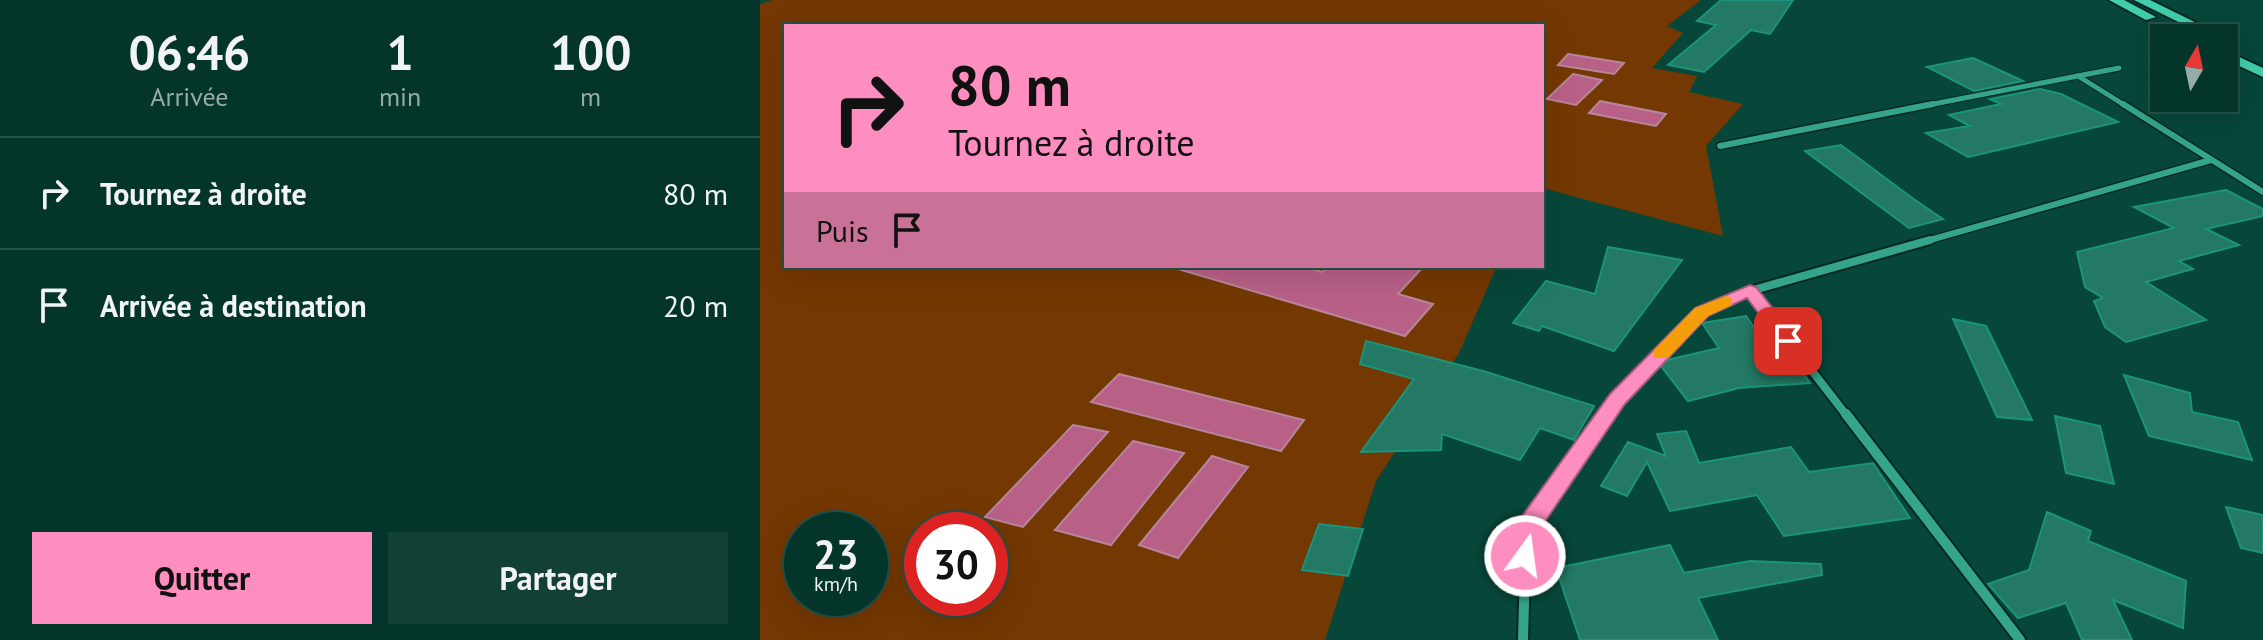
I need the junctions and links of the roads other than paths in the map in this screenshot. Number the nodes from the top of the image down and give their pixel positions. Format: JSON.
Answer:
{"nodes":[{"id":1,"x":2115,"y":0,"type":"edge"},
{"id":2,"x":2140,"y":0,"type":"edge"},
{"id":3,"x":2164,"y":24,"type":"edge"},
{"id":4,"x":2190,"y":24,"type":"edge"},
{"id":5,"x":2238,"y":46,"type":"edge"},
{"id":6,"x":2263,"y":58,"type":"edge"},
{"id":7,"x":2238,"y":61,"type":"edge"},
{"id":8,"x":2119,"y":68,"type":"dead end"},
{"id":9,"x":2263,"y":73,"type":"edge"},
{"id":10,"x":2078,"y":76,"type":"junction"},
{"id":11,"x":1720,"y":146,"type":"dead end"},
{"id":12,"x":2211,"y":160,"type":"junction"},
{"id":13,"x":2263,"y":192,"type":"edge"},
{"id":14,"x":1750,"y":291,"type":"junction"},
{"id":15,"x":1523,"y":640,"type":"edge"},
{"id":16,"x":2020,"y":640,"type":"edge"}],
"edges":[{"from":1,"to":3,"type":"highway"},
{"from":2,"to":4,"type":"highway"},
{"from":5,"to":6,"type":"highway"},
{"from":7,"to":9,"type":"highway"},
{"from":8,"to":10,"type":"street"},
{"from":10,"to":11,"type":"street"},
{"from":10,"to":12,"type":"street"},
{"from":12,"to":13,"type":"street"},
{"from":12,"to":14,"type":"street"},
{"from":14,"to":15,"type":"street"},
{"from":14,"to":16,"type":"street"}]}
